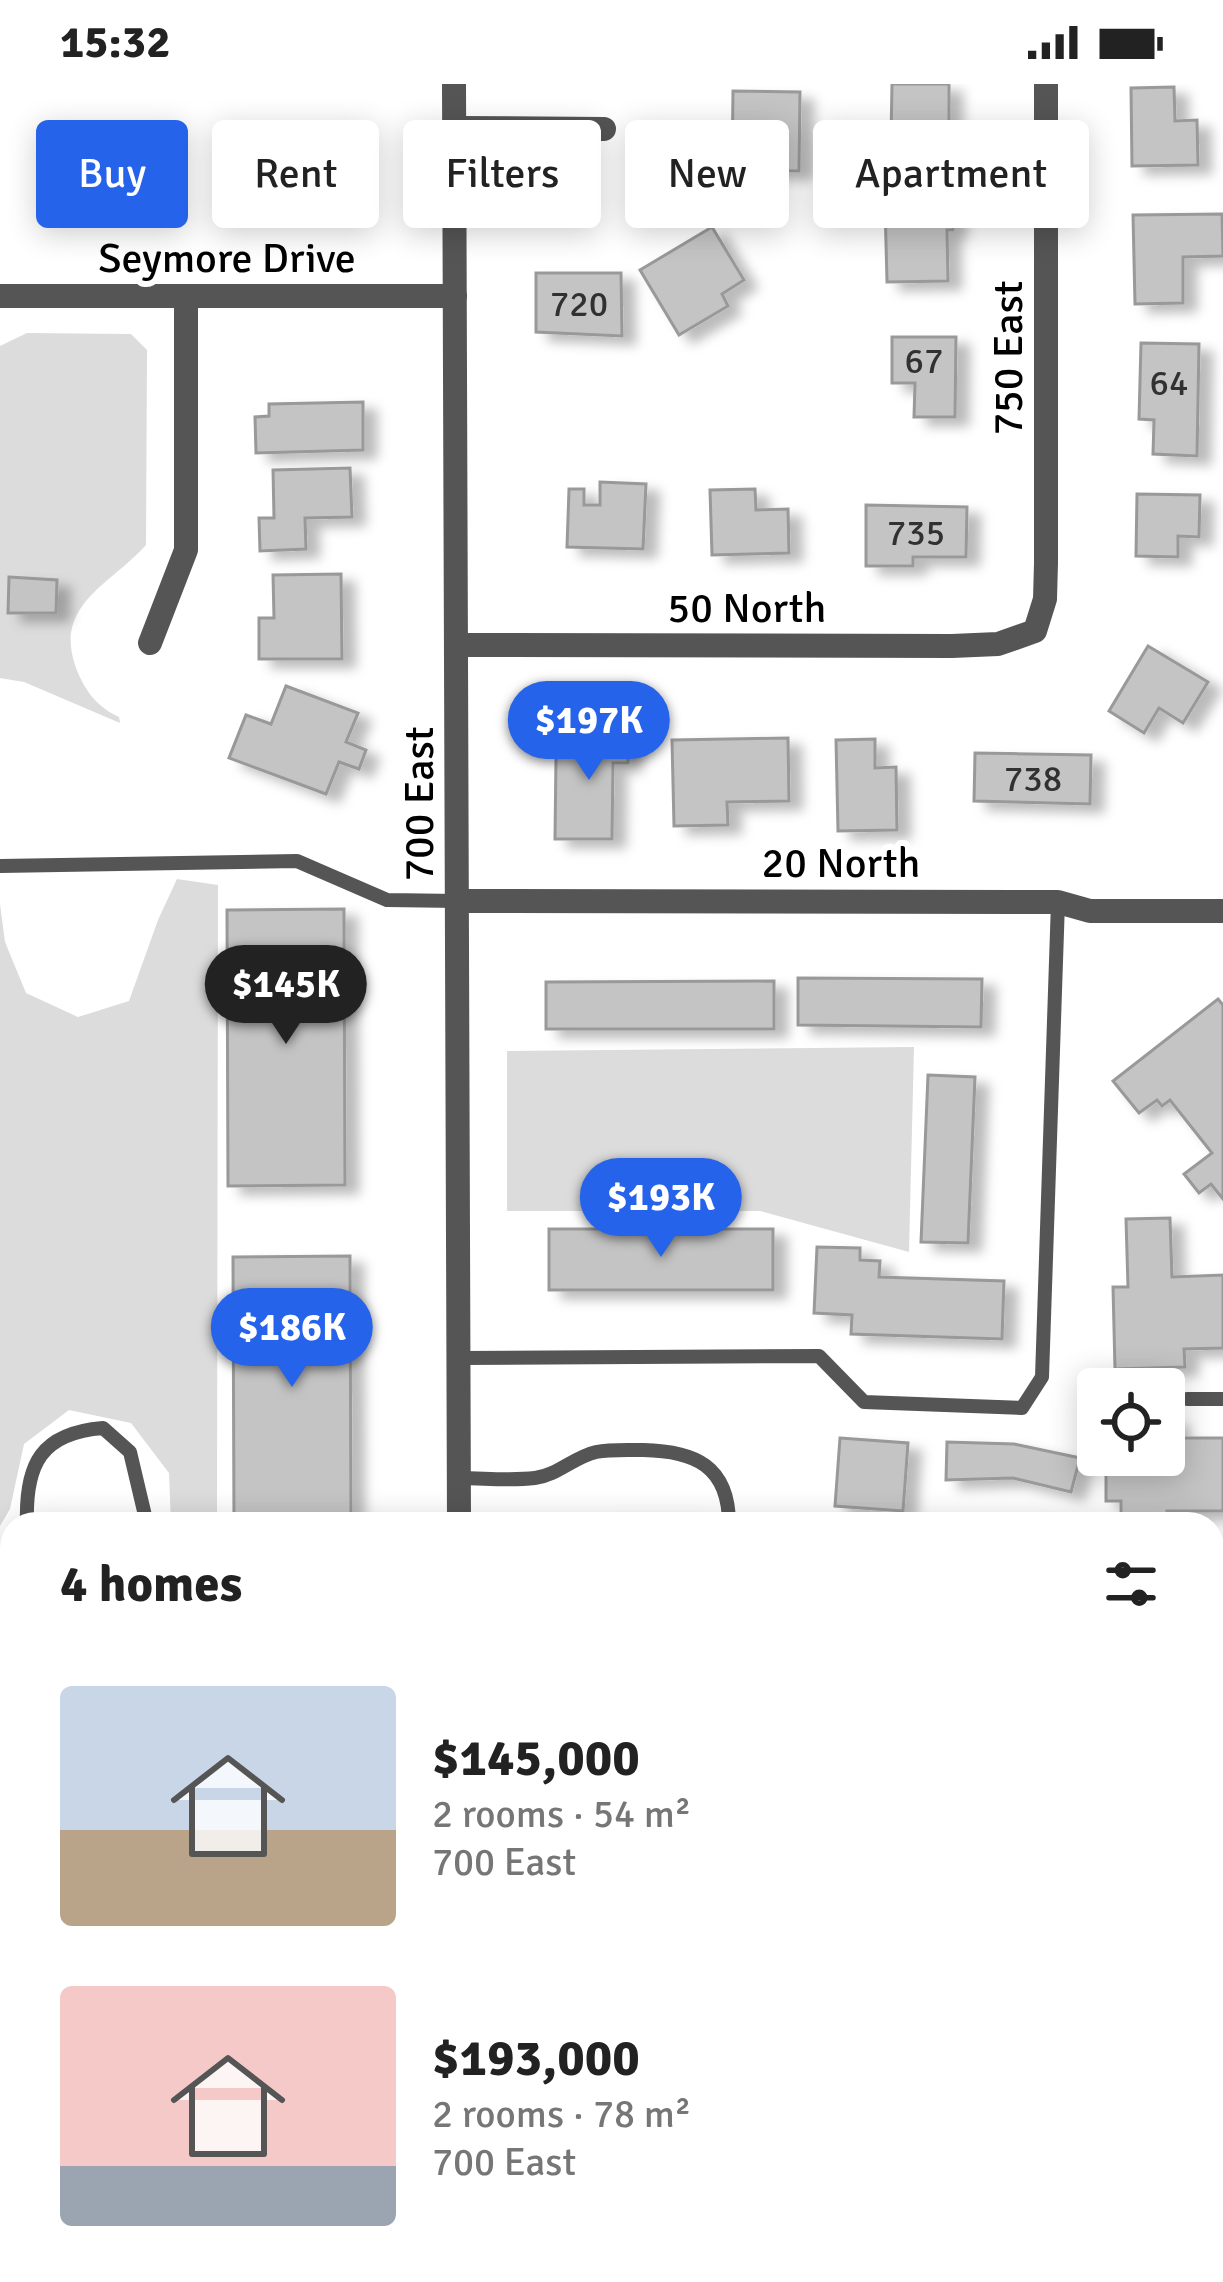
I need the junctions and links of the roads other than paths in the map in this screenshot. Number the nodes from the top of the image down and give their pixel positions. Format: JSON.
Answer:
{"nodes":[{"id":1,"x":454,"y":84,"type":"edge"},
{"id":2,"x":1046,"y":84,"type":"edge"},
{"id":3,"x":454,"y":120,"type":"edge"},
{"id":4,"x":601,"y":129,"type":"edge"},
{"id":5,"x":604,"y":129,"type":"dead end"},
{"id":6,"x":455,"y":228,"type":"edge"},
{"id":7,"x":0,"y":296,"type":"edge"},
{"id":8,"x":187,"y":296,"type":"junction"},
{"id":9,"x":455,"y":296,"type":"junction"},
{"id":10,"x":1035,"y":631,"type":"joint"},
{"id":11,"x":150,"y":643,"type":"dead end"},
{"id":12,"x":456,"y":645,"type":"junction"},
{"id":13,"x":0,"y":866,"type":"edge"},
{"id":14,"x":458,"y":901,"type":"junction"},
{"id":15,"x":1058,"y":902,"type":"junction"},
{"id":16,"x":1223,"y":911,"type":"edge"},
{"id":17,"x":460,"y":1358,"type":"junction"},
{"id":18,"x":1187,"y":1399,"type":"dead end"},
{"id":19,"x":1223,"y":1399,"type":"edge"},
{"id":20,"x":460,"y":1478,"type":"junction"},
{"id":21,"x":27,"y":1512,"type":"edge"},
{"id":22,"x":144,"y":1512,"type":"edge"},
{"id":23,"x":459,"y":1512,"type":"edge"},
{"id":24,"x":729,"y":1512,"type":"edge"}],
"edges":[{"from":1,"to":3,"type":"street","name":"700 East"},
{"from":2,"to":10,"type":"street","name":"750 East"},
{"from":4,"to":5,"type":"street"},
{"from":6,"to":9,"type":"street","name":"700 East"},
{"from":7,"to":8,"type":"street","name":"Seymore Drive"},
{"from":8,"to":9,"type":"street","name":"Seymore Drive"},
{"from":8,"to":11,"type":"street"},
{"from":9,"to":12,"type":"street","name":"700 East"},
{"from":10,"to":12,"type":"street","name":"50 North"},
{"from":12,"to":14,"type":"street","name":"700 East"},
{"from":13,"to":14,"type":"lane"},
{"from":14,"to":15,"type":"street","name":"20 North"},
{"from":14,"to":17,"type":"street","name":"700 East"},
{"from":15,"to":16,"type":"street","name":"20 North"},
{"from":15,"to":17,"type":"lane"},
{"from":17,"to":20,"type":"street","name":"700 East"},
{"from":18,"to":19,"type":"lane"},
{"from":20,"to":23,"type":"street","name":"700 East"},
{"from":20,"to":24,"type":"lane"},
{"from":21,"to":22,"type":"lane"}]}
